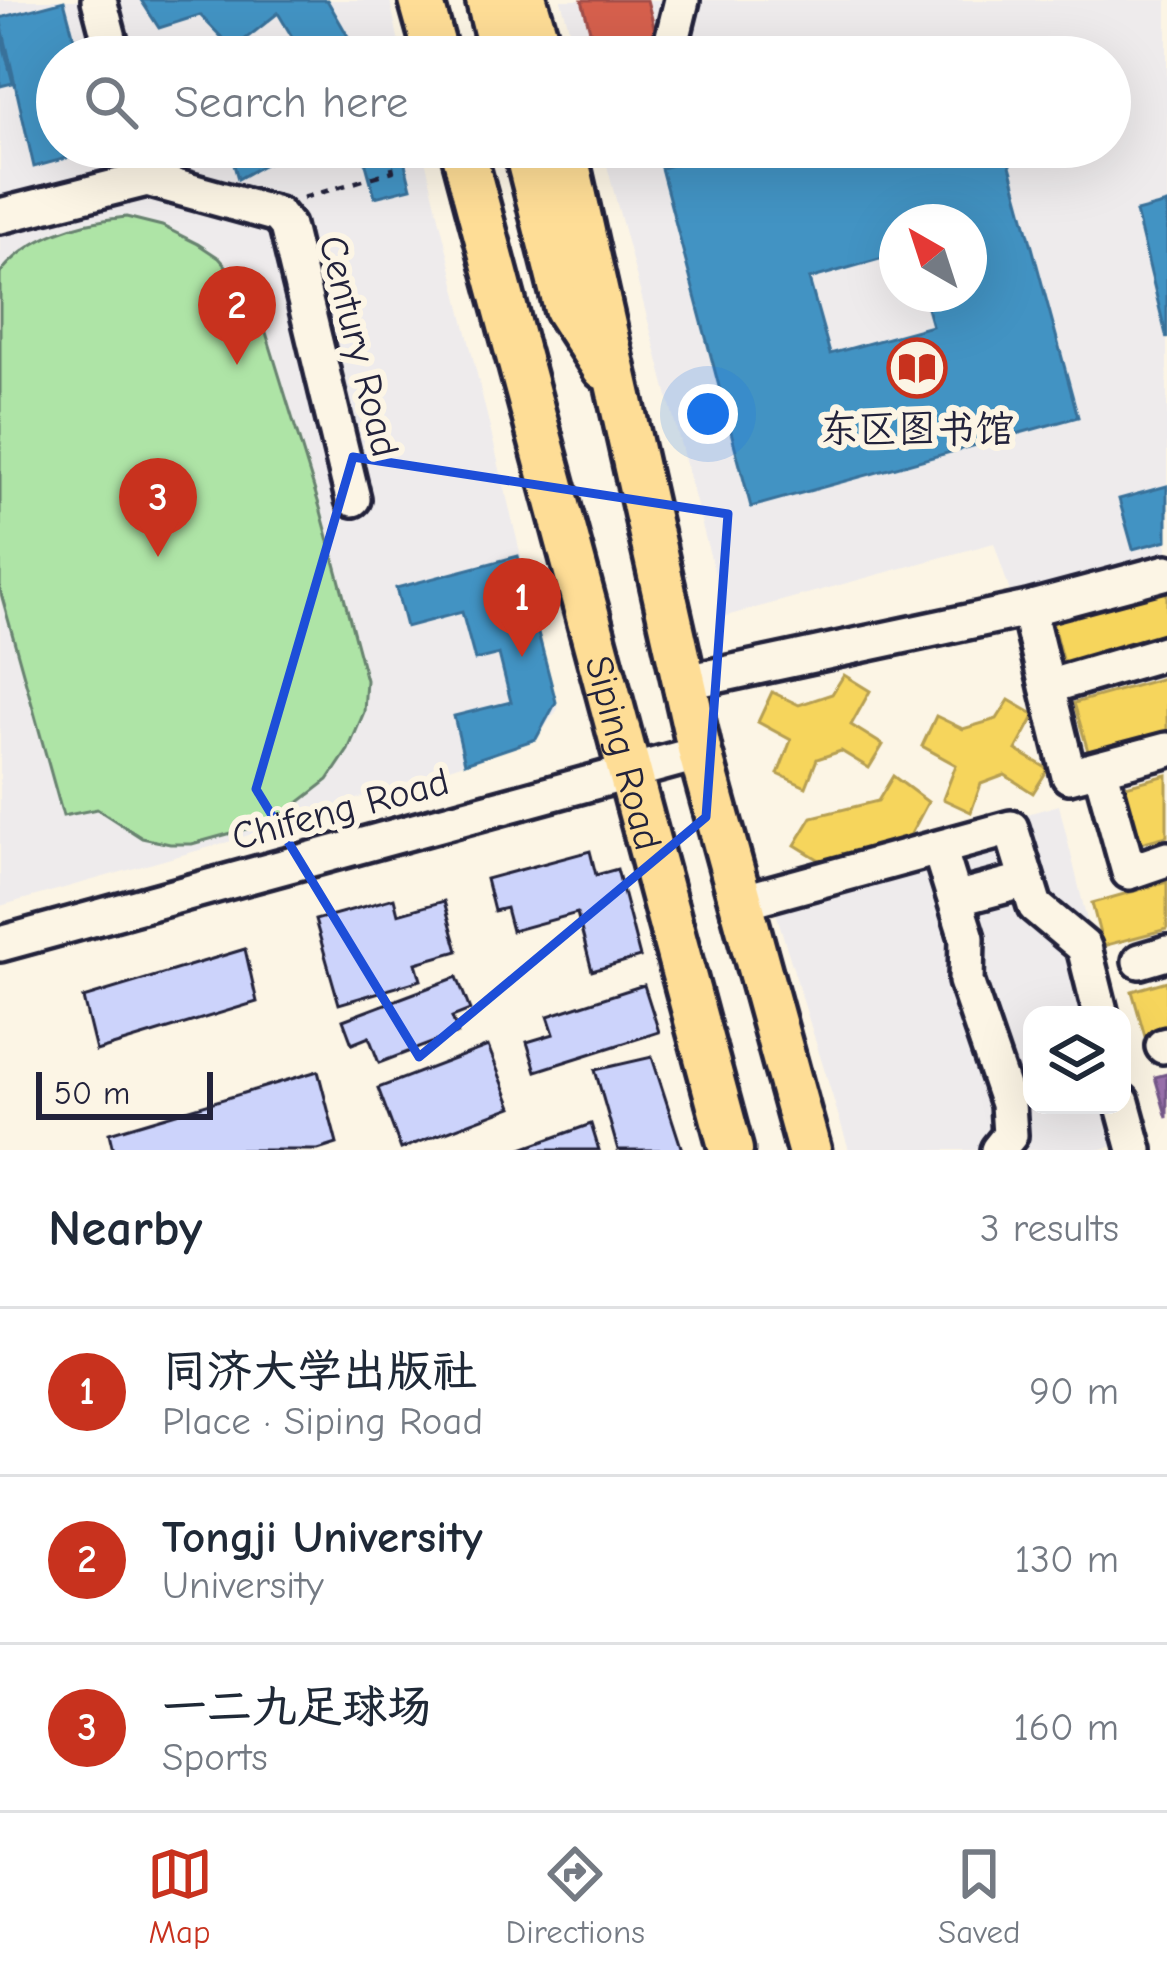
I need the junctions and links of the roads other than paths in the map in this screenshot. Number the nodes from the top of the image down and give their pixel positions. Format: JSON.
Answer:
{"nodes":[{"id":1,"x":99,"y":0,"type":"edge"},
{"id":2,"x":421,"y":0,"type":"edge"},
{"id":3,"x":452,"y":0,"type":"edge"},
{"id":4,"x":488,"y":0,"type":"edge"},
{"id":5,"x":525,"y":0,"type":"edge"},
{"id":6,"x":682,"y":0,"type":"edge"},
{"id":7,"x":108,"y":36,"type":"edge"},
{"id":8,"x":431,"y":36,"type":"edge"},
{"id":9,"x":461,"y":36,"type":"edge"},
{"id":10,"x":497,"y":36,"type":"edge"},
{"id":11,"x":536,"y":36,"type":"edge"},
{"id":12,"x":673,"y":36,"type":"edge"},
{"id":13,"x":129,"y":168,"type":"edge"},
{"id":14,"x":155,"y":168,"type":"edge"},
{"id":15,"x":468,"y":168,"type":"edge"},
{"id":16,"x":497,"y":168,"type":"edge"},
{"id":17,"x":530,"y":168,"type":"edge"},
{"id":18,"x":569,"y":168,"type":"edge"},
{"id":19,"x":0,"y":216,"type":"edge"},
{"id":20,"x":516,"y":345,"type":"junction"},
{"id":21,"x":618,"y":389,"type":"junction"},
{"id":22,"x":353,"y":499,"type":"dead end"},
{"id":23,"x":1167,"y":572,"type":"edge"},
{"id":24,"x":1028,"y":609,"type":"junction"},
{"id":25,"x":1167,"y":652,"type":"edge"},
{"id":26,"x":687,"y":682,"type":"junction"},
{"id":27,"x":1046,"y":687,"type":"junction"},
{"id":28,"x":1167,"y":750,"type":"edge"},
{"id":29,"x":700,"y":753,"type":"junction"},
{"id":30,"x":1100,"y":768,"type":"junction"},
{"id":31,"x":632,"y":772,"type":"junction"},
{"id":32,"x":939,"y":848,"type":"junction"},
{"id":33,"x":1167,"y":859,"type":"edge"},
{"id":34,"x":1027,"y":880,"type":"junction"},
{"id":35,"x":956,"y":899,"type":"junction"},
{"id":36,"x":741,"y":902,"type":"junction"},
{"id":37,"x":0,"y":944,"type":"edge"},
{"id":38,"x":1098,"y":1006,"type":"edge"},
{"id":39,"x":1020,"y":1101,"type":"edge"},
{"id":40,"x":1125,"y":1114,"type":"edge"},
{"id":41,"x":1167,"y":1147,"type":"edge"},
{"id":42,"x":731,"y":1150,"type":"edge"},
{"id":43,"x":809,"y":1150,"type":"edge"},
{"id":44,"x":998,"y":1150,"type":"edge"},
{"id":45,"x":1135,"y":1150,"type":"edge"},
{"id":46,"x":1156,"y":1150,"type":"edge"}],
"edges":[{"from":1,"to":7,"type":"street"},
{"from":2,"to":8,"type":"main road"},
{"from":3,"to":9,"type":"main road"},
{"from":4,"to":10,"type":"main road"},
{"from":5,"to":11,"type":"main road"},
{"from":6,"to":12,"type":"street"},
{"from":13,"to":19,"type":"street","name":"Century Road"},
{"from":14,"to":22,"type":"street","name":"Century Road"},
{"from":15,"to":20,"type":"main road","name":"Siping Road"},
{"from":16,"to":20,"type":"main road"},
{"from":17,"to":21,"type":"main road"},
{"from":18,"to":21,"type":"main road","name":"Siping Road"},
{"from":20,"to":31,"type":"main road","name":"Siping Road"},
{"from":21,"to":26,"type":"main road","name":"Siping Road"},
{"from":23,"to":24,"type":"street"},
{"from":24,"to":26,"type":"street"},
{"from":24,"to":27,"type":"street"},
{"from":25,"to":27,"type":"street"},
{"from":26,"to":29,"type":"main road","name":"Siping Road"},
{"from":27,"to":30,"type":"street"},
{"from":28,"to":30,"type":"street"},
{"from":29,"to":31,"type":"street","name":"Chifeng Road"},
{"from":29,"to":36,"type":"main road","name":"Siping Road"},
{"from":30,"to":33,"type":"street"},
{"from":31,"to":37,"type":"street","name":"Chifeng Road"},
{"from":31,"to":42,"type":"main road","name":"Siping Road"},
{"from":32,"to":34,"type":"street"},
{"from":32,"to":35,"type":"street"},
{"from":32,"to":36,"type":"street"},
{"from":34,"to":35,"type":"street"},
{"from":34,"to":38,"type":"street"},
{"from":35,"to":39,"type":"street"},
{"from":36,"to":43,"type":"main road","name":"Siping Road"},
{"from":39,"to":44,"type":"street"},
{"from":40,"to":45,"type":"street"},
{"from":41,"to":46,"type":"street"}]}
